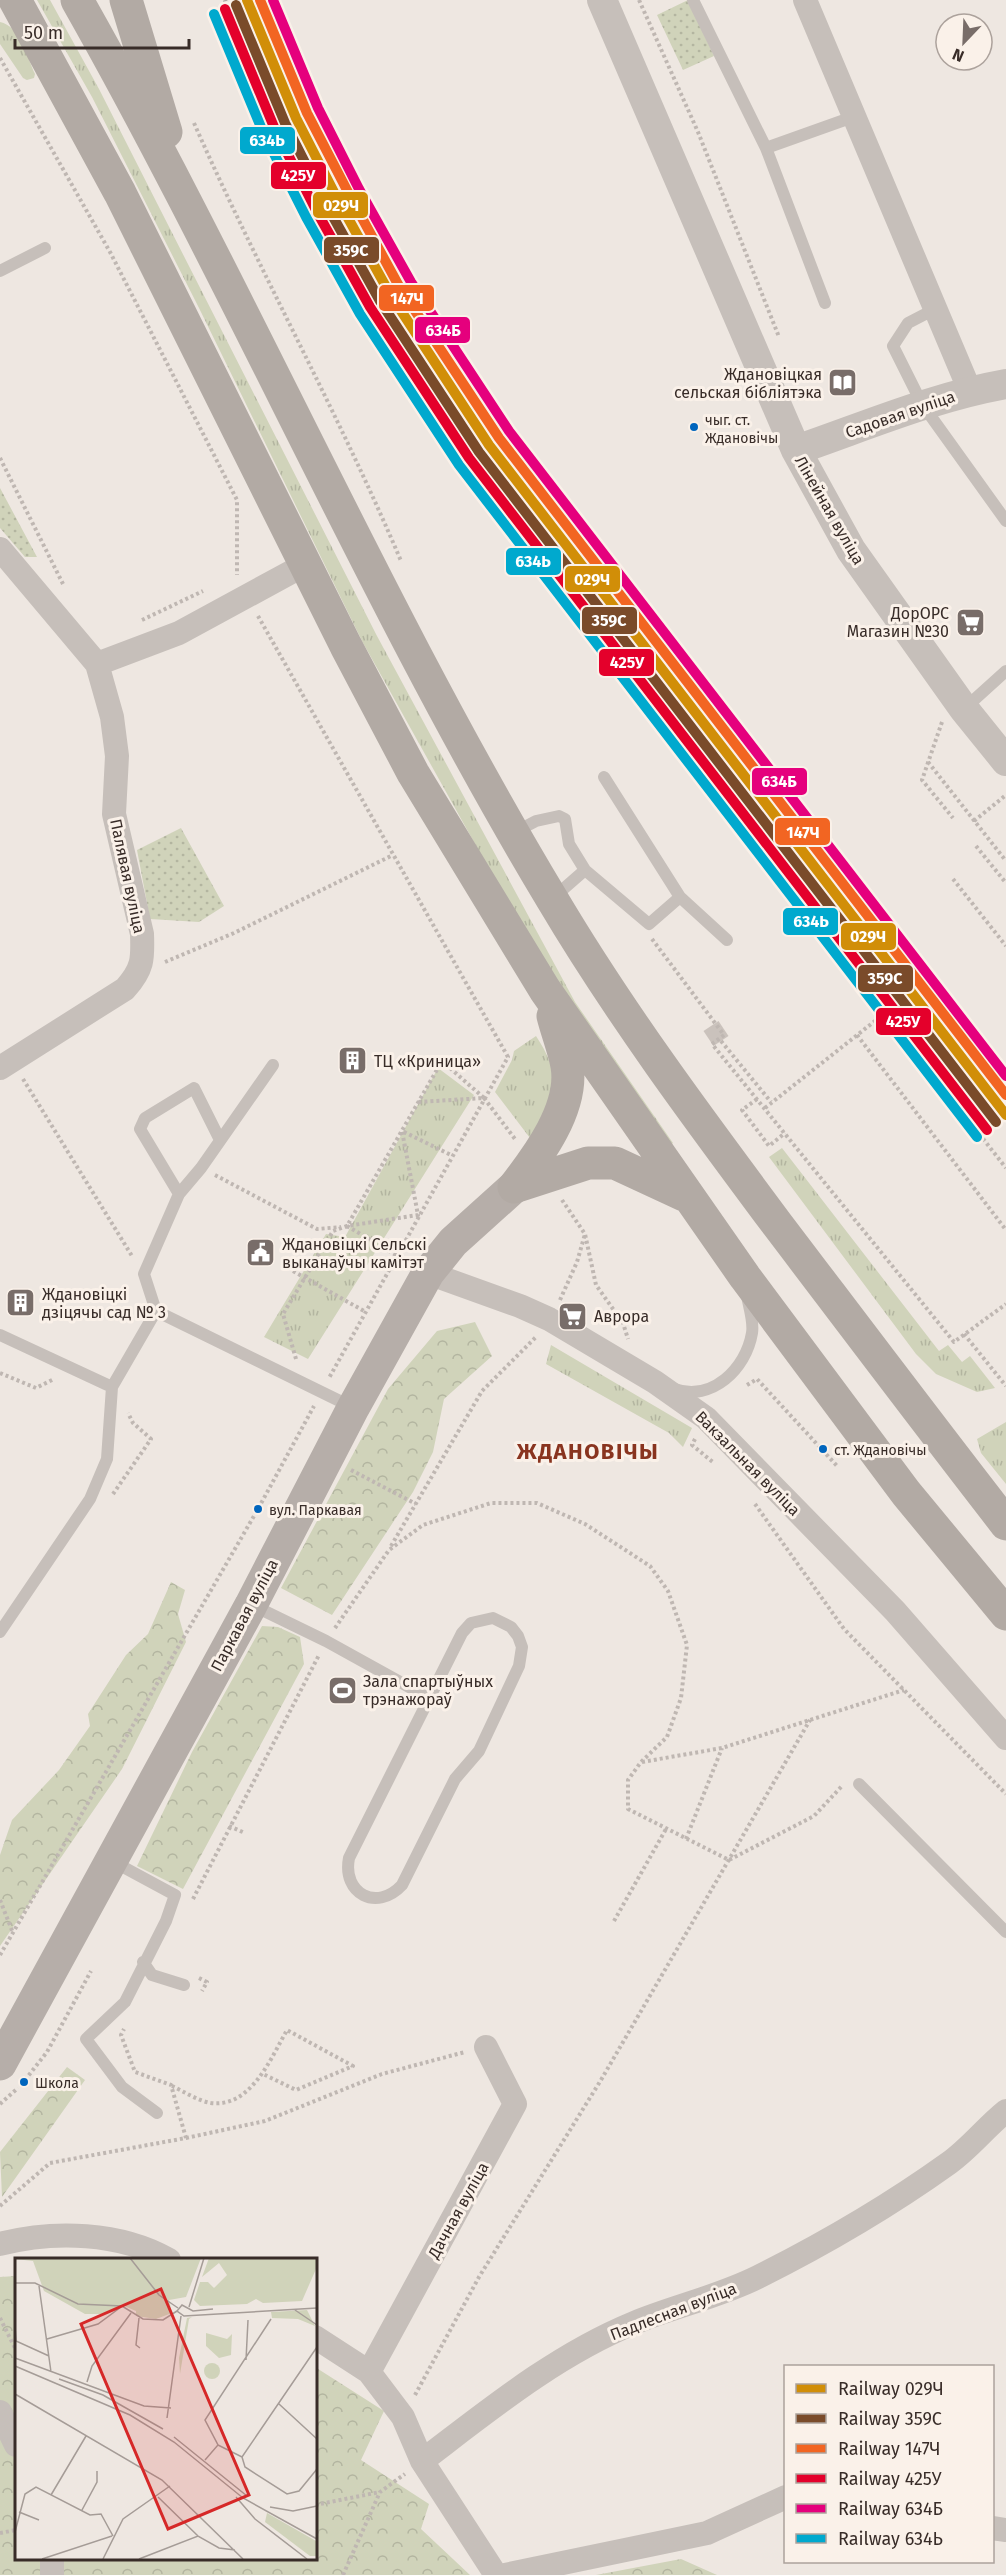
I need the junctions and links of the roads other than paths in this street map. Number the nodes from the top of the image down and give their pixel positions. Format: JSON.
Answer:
{"nodes":[{"id":1,"x":15,"y":0,"type":"edge"},
{"id":2,"x":77,"y":0,"type":"edge"},
{"id":3,"x":126,"y":0,"type":"edge"},
{"id":4,"x":602,"y":0,"type":"edge"},
{"id":5,"x":693,"y":0,"type":"edge"},
{"id":6,"x":805,"y":0,"type":"edge"},
{"id":7,"x":853,"y":117,"type":"junction"},
{"id":8,"x":766,"y":148,"type":"junction"},
{"id":9,"x":186,"y":200,"type":"junction"},
{"id":10,"x":45,"y":248,"type":"dead end"},
{"id":11,"x":0,"y":271,"type":"edge"},
{"id":12,"x":825,"y":303,"type":"dead end"},
{"id":13,"x":935,"y":309,"type":"junction"},
{"id":14,"x":1006,"y":384,"type":"edge"},
{"id":15,"x":970,"y":391,"type":"junction"},
{"id":16,"x":922,"y":404,"type":"junction"},
{"id":17,"x":796,"y":450,"type":"junction"},
{"id":18,"x":1006,"y":521,"type":"edge"},
{"id":19,"x":0,"y":549,"type":"edge"},
{"id":20,"x":306,"y":564,"type":"junction"},
{"id":21,"x":98,"y":664,"type":"junction"},
{"id":22,"x":1006,"y":671,"type":"edge"},
{"id":23,"x":964,"y":709,"type":"junction"},
{"id":24,"x":1006,"y":761,"type":"edge"},
{"id":25,"x":604,"y":777,"type":"dead end"},
{"id":26,"x":514,"y":833,"type":"junction"},
{"id":27,"x":585,"y":870,"type":"junction"},
{"id":28,"x":680,"y":897,"type":"junction"},
{"id":29,"x":552,"y":899,"type":"junction"},
{"id":30,"x":727,"y":940,"type":"dead end"},
{"id":31,"x":545,"y":990,"type":"junction"},
{"id":32,"x":6,"y":1064,"type":"edge"},
{"id":33,"x":273,"y":1065,"type":"dead end"},
{"id":34,"x":220,"y":1140,"type":"junction"},
{"id":35,"x":514,"y":1187,"type":"junction"},
{"id":36,"x":179,"y":1194,"type":"junction"},
{"id":37,"x":688,"y":1197,"type":"junction"},
{"id":38,"x":428,"y":1273,"type":"junction"},
{"id":39,"x":745,"y":1277,"type":"junction"},
{"id":40,"x":156,"y":1311,"type":"junction"},
{"id":41,"x":0,"y":1335,"type":"edge"},
{"id":42,"x":655,"y":1382,"type":"junction"},
{"id":43,"x":112,"y":1387,"type":"junction"},
{"id":44,"x":353,"y":1408,"type":"junction"},
{"id":45,"x":1006,"y":1524,"type":"edge"},
{"id":46,"x":251,"y":1605,"type":"junction"},
{"id":47,"x":1006,"y":1614,"type":"edge"},
{"id":48,"x":0,"y":1632,"type":"edge"},
{"id":49,"x":429,"y":1698,"type":"junction"},
{"id":50,"x":1006,"y":1738,"type":"edge"},
{"id":51,"x":859,"y":1784,"type":"road end"},
{"id":52,"x":111,"y":1861,"type":"junction"},
{"id":53,"x":1006,"y":1932,"type":"edge"},
{"id":54,"x":143,"y":1962,"type":"junction"},
{"id":55,"x":184,"y":1985,"type":"dead end"},
{"id":56,"x":486,"y":2047,"type":"road end"},
{"id":57,"x":0,"y":2064,"type":"edge"},
{"id":58,"x":1006,"y":2112,"type":"edge"},
{"id":59,"x":157,"y":2114,"type":"dead end"},
{"id":60,"x":0,"y":2244,"type":"edge"},
{"id":61,"x":165,"y":2258,"type":"edge"},
{"id":62,"x":316,"y":2338,"type":"edge"},
{"id":63,"x":369,"y":2372,"type":"junction"},
{"id":64,"x":0,"y":2412,"type":"edge"},
{"id":65,"x":15,"y":2443,"type":"edge"},
{"id":66,"x":422,"y":2462,"type":"junction"},
{"id":67,"x":784,"y":2498,"type":"edge"},
{"id":68,"x":495,"y":2575,"type":"edge"},
{"id":69,"x":505,"y":2575,"type":"edge"}],
"edges":[{"from":1,"to":20,"type":"highway"},
{"from":2,"to":9,"type":"highway"},
{"from":3,"to":9,"type":"highway"},
{"from":4,"to":17,"type":"street","name":"Лінейная вуліца"},
{"from":5,"to":8,"type":"lane"},
{"from":6,"to":7,"type":"street"},
{"from":7,"to":8,"type":"lane"},
{"from":7,"to":13,"type":"street"},
{"from":8,"to":12,"type":"lane"},
{"from":9,"to":26,"type":"highway"},
{"from":10,"to":11,"type":"lane"},
{"from":13,"to":15,"type":"street"},
{"from":13,"to":16,"type":"lane"},
{"from":14,"to":15,"type":"street","name":"Садовая вуліца"},
{"from":15,"to":16,"type":"street","name":"Садовая вуліца"},
{"from":16,"to":17,"type":"street","name":"Садовая вуліца"},
{"from":16,"to":18,"type":"lane"},
{"from":17,"to":23,"type":"street","name":"Лінейная вуліца"},
{"from":19,"to":21,"type":"street"},
{"from":20,"to":21,"type":"street"},
{"from":20,"to":31,"type":"highway"},
{"from":21,"to":32,"type":"street","name":"Палявая вуліца"},
{"from":22,"to":23,"type":"lane"},
{"from":23,"to":24,"type":"street","name":"Лінейная вуліца"},
{"from":25,"to":28,"type":"lane"},
{"from":26,"to":27,"type":"lane"},
{"from":26,"to":29,"type":"highway"},
{"from":27,"to":28,"type":"lane"},
{"from":27,"to":29,"type":"lane"},
{"from":28,"to":30,"type":"lane"},
{"from":29,"to":45,"type":"highway"},
{"from":31,"to":35,"type":"highway"},
{"from":31,"to":37,"type":"highway"},
{"from":33,"to":34,"type":"lane"},
{"from":34,"to":36,"type":"lane"},
{"from":34,"to":36,"type":"lane"},
{"from":35,"to":37,"type":"highway"},
{"from":35,"to":38,"type":"main road","name":"Паркавая вуліца"},
{"from":36,"to":40,"type":"lane"},
{"from":37,"to":39,"type":"highway"},
{"from":38,"to":42,"type":"street","name":"Вакзальная вуліца"},
{"from":38,"to":44,"type":"main road","name":"Паркавая вуліца"},
{"from":39,"to":42,"type":"lane"},
{"from":39,"to":47,"type":"highway"},
{"from":40,"to":43,"type":"lane"},
{"from":40,"to":44,"type":"lane"},
{"from":41,"to":43,"type":"lane"},
{"from":42,"to":50,"type":"street","name":"Вакзальная вуліца"},
{"from":43,"to":48,"type":"lane"},
{"from":44,"to":46,"type":"main road","name":"Паркавая вуліца"},
{"from":46,"to":49,"type":"lane"},
{"from":46,"to":52,"type":"main road","name":"Паркавая вуліца"},
{"from":49,"to":49,"type":"lane"},
{"from":51,"to":53,"type":"lane"},
{"from":52,"to":54,"type":"lane"},
{"from":52,"to":57,"type":"main road","name":"Паркавая вуліца"},
{"from":54,"to":55,"type":"lane"},
{"from":54,"to":59,"type":"lane"},
{"from":56,"to":63,"type":"street","name":"Дачная вуліца"},
{"from":58,"to":66,"type":"street","name":"Падлесная вуліца"},
{"from":60,"to":61,"type":"street"},
{"from":62,"to":63,"type":"street"},
{"from":63,"to":66,"type":"street"},
{"from":64,"to":65,"type":"street"},
{"from":66,"to":68,"type":"street"},
{"from":67,"to":69,"type":"street"}]}
